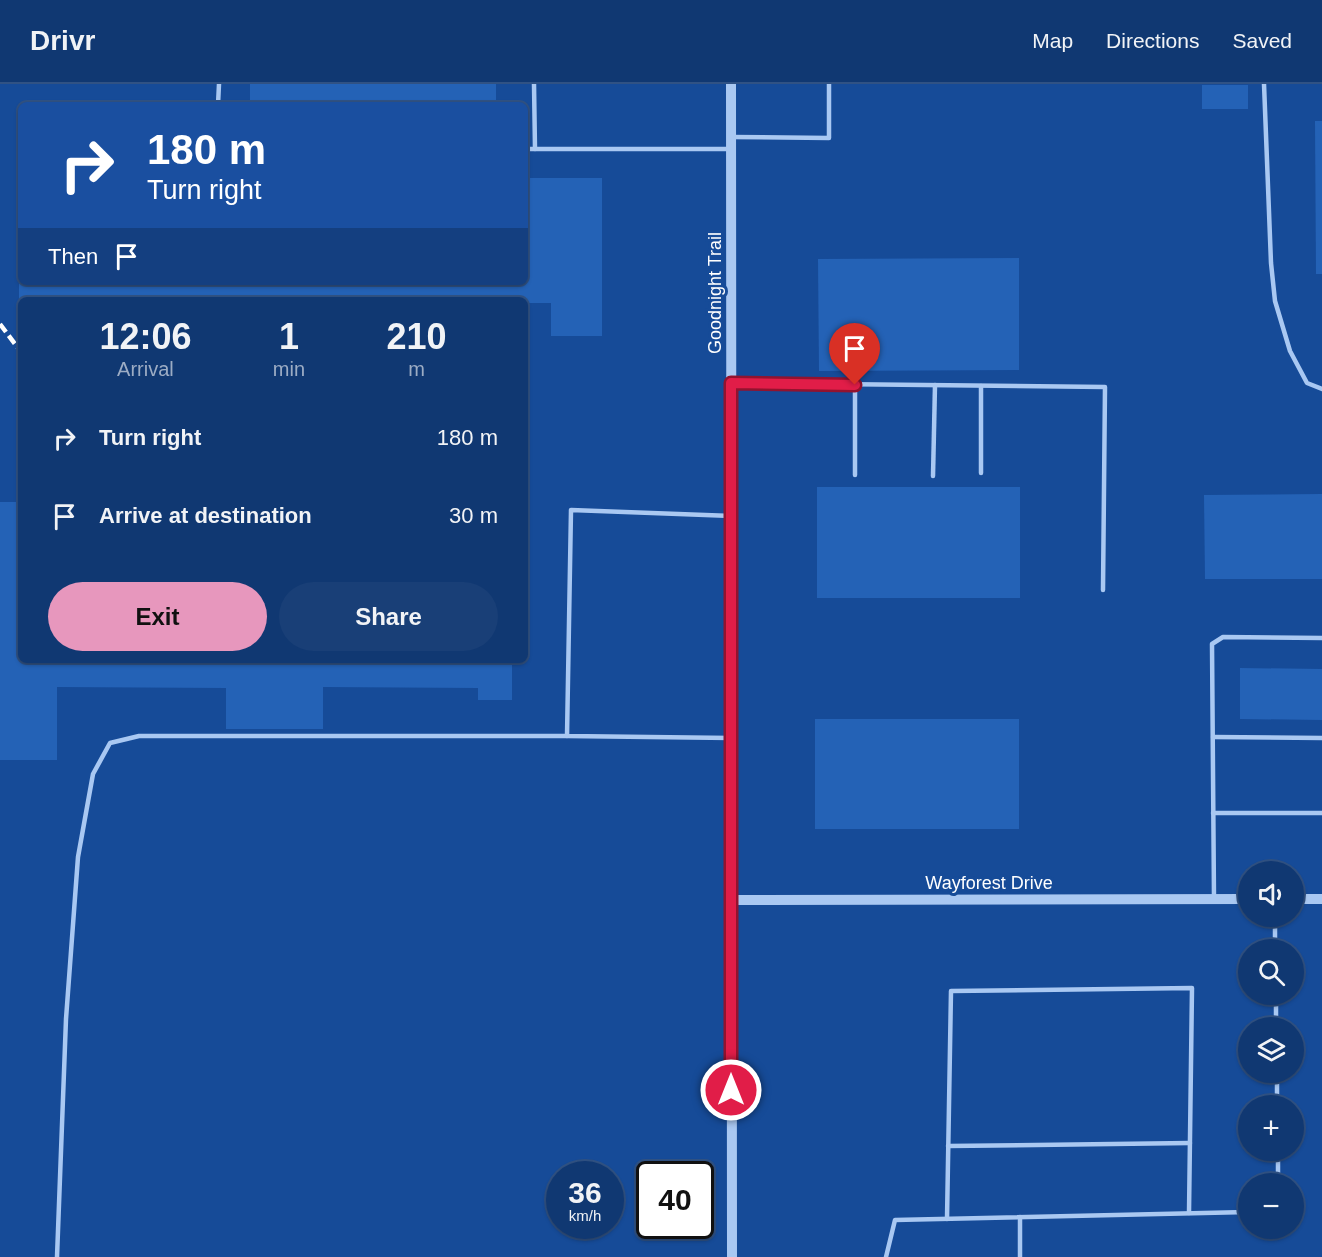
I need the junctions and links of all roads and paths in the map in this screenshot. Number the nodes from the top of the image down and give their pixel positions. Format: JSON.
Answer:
{"nodes":[{"id":1,"x":219,"y":84,"type":"edge"},
{"id":2,"x":534,"y":84,"type":"edge"},
{"id":3,"x":731,"y":84,"type":"edge"},
{"id":4,"x":829,"y":84,"type":"edge"},
{"id":5,"x":1264,"y":84,"type":"edge"},
{"id":6,"x":218,"y":102,"type":"edge"},
{"id":7,"x":730,"y":143,"type":"junction"},
{"id":8,"x":528,"y":149,"type":"edge"},
{"id":9,"x":535,"y":149,"type":"junction"},
{"id":10,"x":731,"y":383,"type":"junction"},
{"id":11,"x":855,"y":385,"type":"junction"},
{"id":12,"x":935,"y":385,"type":"junction"},
{"id":13,"x":981,"y":386,"type":"junction"},
{"id":14,"x":1322,"y":389,"type":"edge"},
{"id":15,"x":981,"y":473,"type":"dead end"},
{"id":16,"x":855,"y":475,"type":"dead end"},
{"id":17,"x":933,"y":476,"type":"dead end"},
{"id":18,"x":732,"y":516,"type":"junction"},
{"id":19,"x":1103,"y":590,"type":"dead end"},
{"id":20,"x":1322,"y":638,"type":"edge"},
{"id":21,"x":567,"y":736,"type":"junction"},
{"id":22,"x":1213,"y":737,"type":"junction"},
{"id":23,"x":731,"y":738,"type":"junction"},
{"id":24,"x":1322,"y":738,"type":"edge"},
{"id":25,"x":1213,"y":813,"type":"junction"},
{"id":26,"x":1322,"y":813,"type":"edge"},
{"id":27,"x":1214,"y":899,"type":"junction"},
{"id":28,"x":1238,"y":899,"type":"edge"},
{"id":29,"x":1304,"y":899,"type":"edge"},
{"id":30,"x":1322,"y":899,"type":"edge"},
{"id":31,"x":730,"y":900,"type":"junction"},
{"id":32,"x":1190,"y":1143,"type":"junction"},
{"id":33,"x":948,"y":1146,"type":"junction"},
{"id":34,"x":1238,"y":1212,"type":"edge"},
{"id":35,"x":1189,"y":1213,"type":"junction"},
{"id":36,"x":1020,"y":1217,"type":"junction"},
{"id":37,"x":948,"y":1219,"type":"junction"},
{"id":38,"x":57,"y":1257,"type":"edge"},
{"id":39,"x":732,"y":1257,"type":"edge"},
{"id":40,"x":886,"y":1257,"type":"edge"},
{"id":41,"x":1020,"y":1257,"type":"edge"}],
"edges":[{"from":1,"to":6,"type":"lane"},
{"from":2,"to":9,"type":"lane"},
{"from":3,"to":7,"type":"street","name":"Goodnight Trail"},
{"from":4,"to":7,"type":"lane"},
{"from":5,"to":14,"type":"lane"},
{"from":7,"to":9,"type":"lane"},
{"from":7,"to":10,"type":"street","name":"Goodnight Trail"},
{"from":8,"to":9,"type":"lane"},
{"from":10,"to":11,"type":"lane"},
{"from":10,"to":18,"type":"street","name":"Goodnight Trail"},
{"from":11,"to":12,"type":"lane"},
{"from":11,"to":16,"type":"lane"},
{"from":12,"to":13,"type":"lane"},
{"from":12,"to":17,"type":"lane"},
{"from":13,"to":15,"type":"lane"},
{"from":13,"to":19,"type":"lane"},
{"from":18,"to":21,"type":"lane"},
{"from":18,"to":23,"type":"street","name":"Goodnight Trail"},
{"from":20,"to":22,"type":"lane"},
{"from":21,"to":23,"type":"lane"},
{"from":21,"to":38,"type":"lane"},
{"from":22,"to":24,"type":"lane"},
{"from":22,"to":25,"type":"lane"},
{"from":23,"to":31,"type":"street","name":"Goodnight Trail"},
{"from":25,"to":26,"type":"lane"},
{"from":25,"to":27,"type":"lane"},
{"from":27,"to":28,"type":"street","name":"Wayforest Drive"},
{"from":27,"to":31,"type":"street","name":"Wayforest Drive"},
{"from":29,"to":30,"type":"street"},
{"from":31,"to":39,"type":"street","name":"Goodnight Trail"},
{"from":32,"to":33,"type":"lane"},
{"from":32,"to":33,"type":"lane"},
{"from":32,"to":35,"type":"lane"},
{"from":33,"to":37,"type":"lane"},
{"from":34,"to":35,"type":"lane"},
{"from":35,"to":36,"type":"lane"},
{"from":36,"to":37,"type":"lane"},
{"from":36,"to":41,"type":"lane"},
{"from":37,"to":40,"type":"lane"}]}
